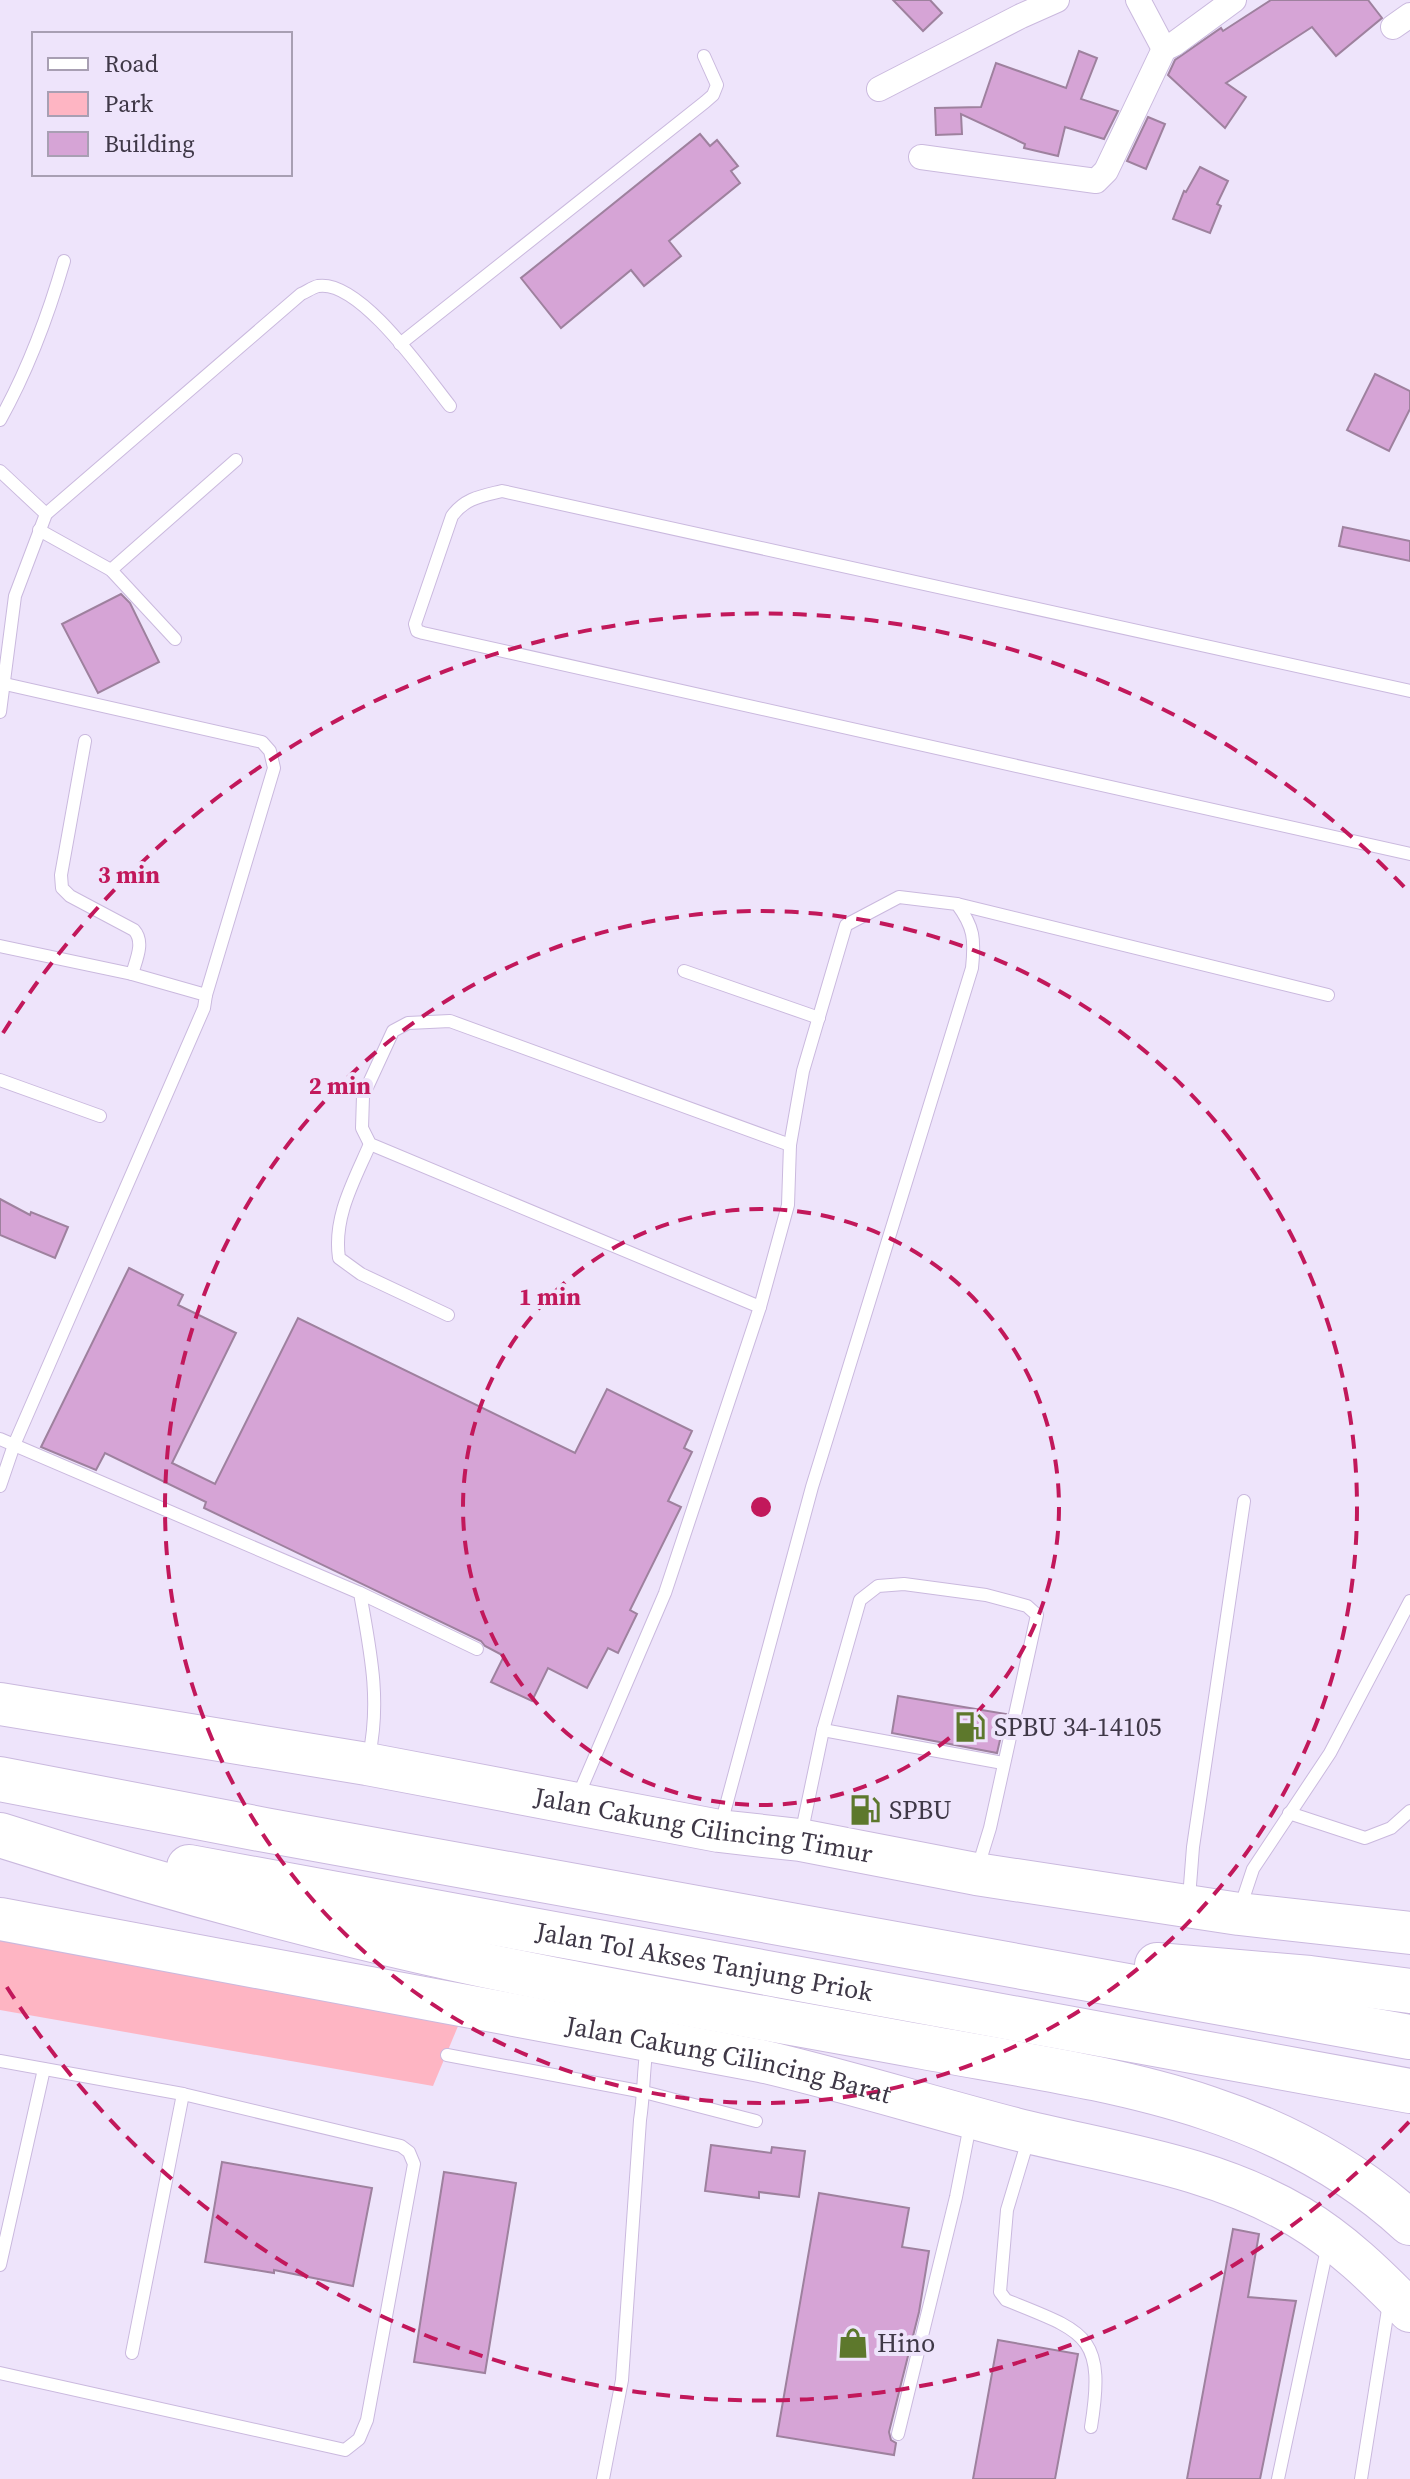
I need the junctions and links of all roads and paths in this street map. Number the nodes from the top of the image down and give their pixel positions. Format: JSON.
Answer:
{"nodes":[{"id":1,"x":1057,"y":0,"type":"edge"},
{"id":2,"x":1138,"y":0,"type":"edge"},
{"id":3,"x":1234,"y":0,"type":"edge"},
{"id":4,"x":1164,"y":49,"type":"junction"},
{"id":5,"x":704,"y":56,"type":"dead end"},
{"id":6,"x":879,"y":89,"type":"dead end"},
{"id":7,"x":921,"y":157,"type":"dead end"},
{"id":8,"x":64,"y":261,"type":"dead end"},
{"id":9,"x":400,"y":344,"type":"junction"},
{"id":10,"x":450,"y":406,"type":"dead end"},
{"id":11,"x":0,"y":420,"type":"edge"},
{"id":12,"x":236,"y":460,"type":"dead end"},
{"id":13,"x":0,"y":471,"type":"edge"},
{"id":14,"x":46,"y":514,"type":"junction"},
{"id":15,"x":39,"y":530,"type":"junction"},
{"id":16,"x":111,"y":570,"type":"junction"},
{"id":17,"x":0,"y":592,"type":"edge"},
{"id":18,"x":15,"y":596,"type":"junction"},
{"id":19,"x":175,"y":639,"type":"dead end"},
{"id":20,"x":5,"y":684,"type":"junction"},
{"id":21,"x":1410,"y":691,"type":"edge"},
{"id":22,"x":0,"y":712,"type":"edge"},
{"id":23,"x":85,"y":741,"type":"dead end"},
{"id":24,"x":1410,"y":854,"type":"edge"},
{"id":25,"x":957,"y":904,"type":"junction"},
{"id":26,"x":0,"y":946,"type":"edge"},
{"id":27,"x":684,"y":971,"type":"dead end"},
{"id":28,"x":132,"y":974,"type":"junction"},
{"id":29,"x":206,"y":995,"type":"junction"},
{"id":30,"x":1328,"y":995,"type":"dead end"},
{"id":31,"x":819,"y":1018,"type":"junction"},
{"id":32,"x":0,"y":1080,"type":"edge"},
{"id":33,"x":100,"y":1116,"type":"dead end"},
{"id":34,"x":370,"y":1144,"type":"junction"},
{"id":35,"x":790,"y":1145,"type":"junction"},
{"id":36,"x":760,"y":1307,"type":"junction"},
{"id":37,"x":448,"y":1315,"type":"dead end"},
{"id":38,"x":0,"y":1439,"type":"edge"},
{"id":39,"x":14,"y":1445,"type":"junction"},
{"id":40,"x":0,"y":1486,"type":"edge"},
{"id":41,"x":1244,"y":1501,"type":"dead end"},
{"id":42,"x":360,"y":1593,"type":"junction"},
{"id":43,"x":1410,"y":1601,"type":"edge"},
{"id":44,"x":477,"y":1649,"type":"dead end"},
{"id":45,"x":0,"y":1704,"type":"edge"},
{"id":46,"x":823,"y":1730,"type":"junction"},
{"id":47,"x":1003,"y":1763,"type":"junction"},
{"id":48,"x":367,"y":1764,"type":"junction"},
{"id":49,"x":0,"y":1779,"type":"edge"},
{"id":50,"x":575,"y":1803,"type":"junction"},
{"id":51,"x":1410,"y":1811,"type":"edge"},
{"id":52,"x":1289,"y":1813,"type":"junction"},
{"id":53,"x":719,"y":1831,"type":"junction"},
{"id":54,"x":0,"y":1834,"type":"edge"},
{"id":55,"x":800,"y":1840,"type":"junction"},
{"id":56,"x":976,"y":1874,"type":"junction"},
{"id":57,"x":1188,"y":1906,"type":"junction"},
{"id":58,"x":1239,"y":1914,"type":"junction"},
{"id":59,"x":0,"y":1919,"type":"edge"},
{"id":60,"x":1410,"y":1933,"type":"edge"},
{"id":61,"x":963,"y":1955,"type":"junction"},
{"id":62,"x":1410,"y":1991,"type":"edge"},
{"id":63,"x":1410,"y":2037,"type":"edge"},
{"id":64,"x":648,"y":2042,"type":"junction"},
{"id":65,"x":447,"y":2055,"type":"dead end"},
{"id":66,"x":0,"y":2061,"type":"edge"},
{"id":67,"x":44,"y":2069,"type":"junction"},
{"id":68,"x":1410,"y":2091,"type":"edge"},
{"id":69,"x":644,"y":2092,"type":"junction"},
{"id":70,"x":183,"y":2094,"type":"junction"},
{"id":71,"x":971,"y":2117,"type":"junction"},
{"id":72,"x":756,"y":2121,"type":"dead end"},
{"id":73,"x":1031,"y":2133,"type":"junction"},
{"id":74,"x":1410,"y":2223,"type":"edge"},
{"id":75,"x":1330,"y":2237,"type":"junction"},
{"id":76,"x":0,"y":2265,"type":"edge"},
{"id":77,"x":1400,"y":2302,"type":"edge"},
{"id":78,"x":132,"y":2353,"type":"dead end"},
{"id":79,"x":0,"y":2373,"type":"edge"},
{"id":80,"x":1091,"y":2427,"type":"dead end"},
{"id":81,"x":898,"y":2434,"type":"dead end"},
{"id":82,"x":603,"y":2479,"type":"edge"},
{"id":83,"x":1278,"y":2479,"type":"edge"},
{"id":84,"x":1361,"y":2479,"type":"edge"}],
"edges":[{"from":1,"to":6,"type":"street"},
{"from":2,"to":4,"type":"street"},
{"from":3,"to":4,"type":"street"},
{"from":4,"to":7,"type":"street"},
{"from":5,"to":9,"type":"lane"},
{"from":8,"to":11,"type":"lane"},
{"from":9,"to":10,"type":"lane"},
{"from":9,"to":14,"type":"lane"},
{"from":12,"to":16,"type":"lane"},
{"from":13,"to":14,"type":"lane"},
{"from":14,"to":15,"type":"lane"},
{"from":15,"to":16,"type":"lane"},
{"from":15,"to":18,"type":"lane"},
{"from":16,"to":19,"type":"lane"},
{"from":17,"to":18,"type":"lane"},
{"from":18,"to":20,"type":"lane"},
{"from":20,"to":22,"type":"lane"},
{"from":20,"to":29,"type":"lane"},
{"from":21,"to":24,"type":"lane"},
{"from":23,"to":28,"type":"lane"},
{"from":25,"to":30,"type":"lane"},
{"from":25,"to":31,"type":"lane"},
{"from":25,"to":53,"type":"lane"},
{"from":26,"to":28,"type":"lane"},
{"from":27,"to":31,"type":"lane"},
{"from":28,"to":29,"type":"lane"},
{"from":29,"to":39,"type":"lane"},
{"from":31,"to":35,"type":"lane"},
{"from":32,"to":33,"type":"lane"},
{"from":34,"to":35,"type":"lane"},
{"from":34,"to":36,"type":"lane"},
{"from":34,"to":37,"type":"lane"},
{"from":35,"to":36,"type":"lane"},
{"from":36,"to":50,"type":"lane"},
{"from":38,"to":39,"type":"lane"},
{"from":39,"to":40,"type":"lane"},
{"from":39,"to":42,"type":"lane"},
{"from":41,"to":57,"type":"lane"},
{"from":42,"to":44,"type":"lane"},
{"from":42,"to":48,"type":"lane"},
{"from":43,"to":52,"type":"lane"},
{"from":45,"to":48,"type":"highway","name":"Jalan Cakung Cilincing Timur"},
{"from":46,"to":47,"type":"lane"},
{"from":46,"to":47,"type":"lane"},
{"from":46,"to":55,"type":"lane"},
{"from":47,"to":56,"type":"lane"},
{"from":48,"to":50,"type":"highway","name":"Jalan Cakung Cilincing Timur"},
{"from":49,"to":61,"type":"highway","name":"Jalan Tol Akses Tanjung Priok"},
{"from":50,"to":53,"type":"highway","name":"Jalan Cakung Cilincing Timur"},
{"from":51,"to":52,"type":"lane"},
{"from":52,"to":58,"type":"lane"},
{"from":53,"to":55,"type":"highway","name":"Jalan Cakung Cilincing Timur"},
{"from":54,"to":68,"type":"highway","name":"Jalan Tol Akses Tanjung Priok"},
{"from":54,"to":74,"type":"highway"},
{"from":55,"to":56,"type":"highway","name":"Jalan Cakung Cilincing Timur"},
{"from":56,"to":57,"type":"highway","name":"Jalan Cakung Cilincing Timur"},
{"from":57,"to":58,"type":"highway","name":"Jalan Cakung Cilincing Timur"},
{"from":58,"to":60,"type":"highway","name":"Jalan Cakung Cilincing Timur"},
{"from":59,"to":64,"type":"highway","name":"Jalan Cakung Cilincing Barat"},
{"from":61,"to":62,"type":"highway"},
{"from":61,"to":63,"type":"highway","name":"Jalan Tol Akses Tanjung Priok"},
{"from":64,"to":69,"type":"lane"},
{"from":64,"to":71,"type":"highway","name":"Jalan Cakung Cilincing Barat"},
{"from":65,"to":69,"type":"lane"},
{"from":66,"to":67,"type":"lane"},
{"from":67,"to":70,"type":"lane"},
{"from":67,"to":76,"type":"lane"},
{"from":69,"to":72,"type":"lane"},
{"from":69,"to":82,"type":"lane"},
{"from":70,"to":78,"type":"lane"},
{"from":70,"to":79,"type":"lane"},
{"from":71,"to":73,"type":"highway","name":"Jalan Cakung Cilincing Barat"},
{"from":71,"to":81,"type":"lane"},
{"from":73,"to":75,"type":"highway","name":"Jalan Cakung Cilincing Barat"},
{"from":73,"to":80,"type":"lane"},
{"from":75,"to":77,"type":"highway","name":"Jalan Cakung Cilincing Barat"},
{"from":75,"to":83,"type":"lane"},
{"from":77,"to":84,"type":"lane"}]}
